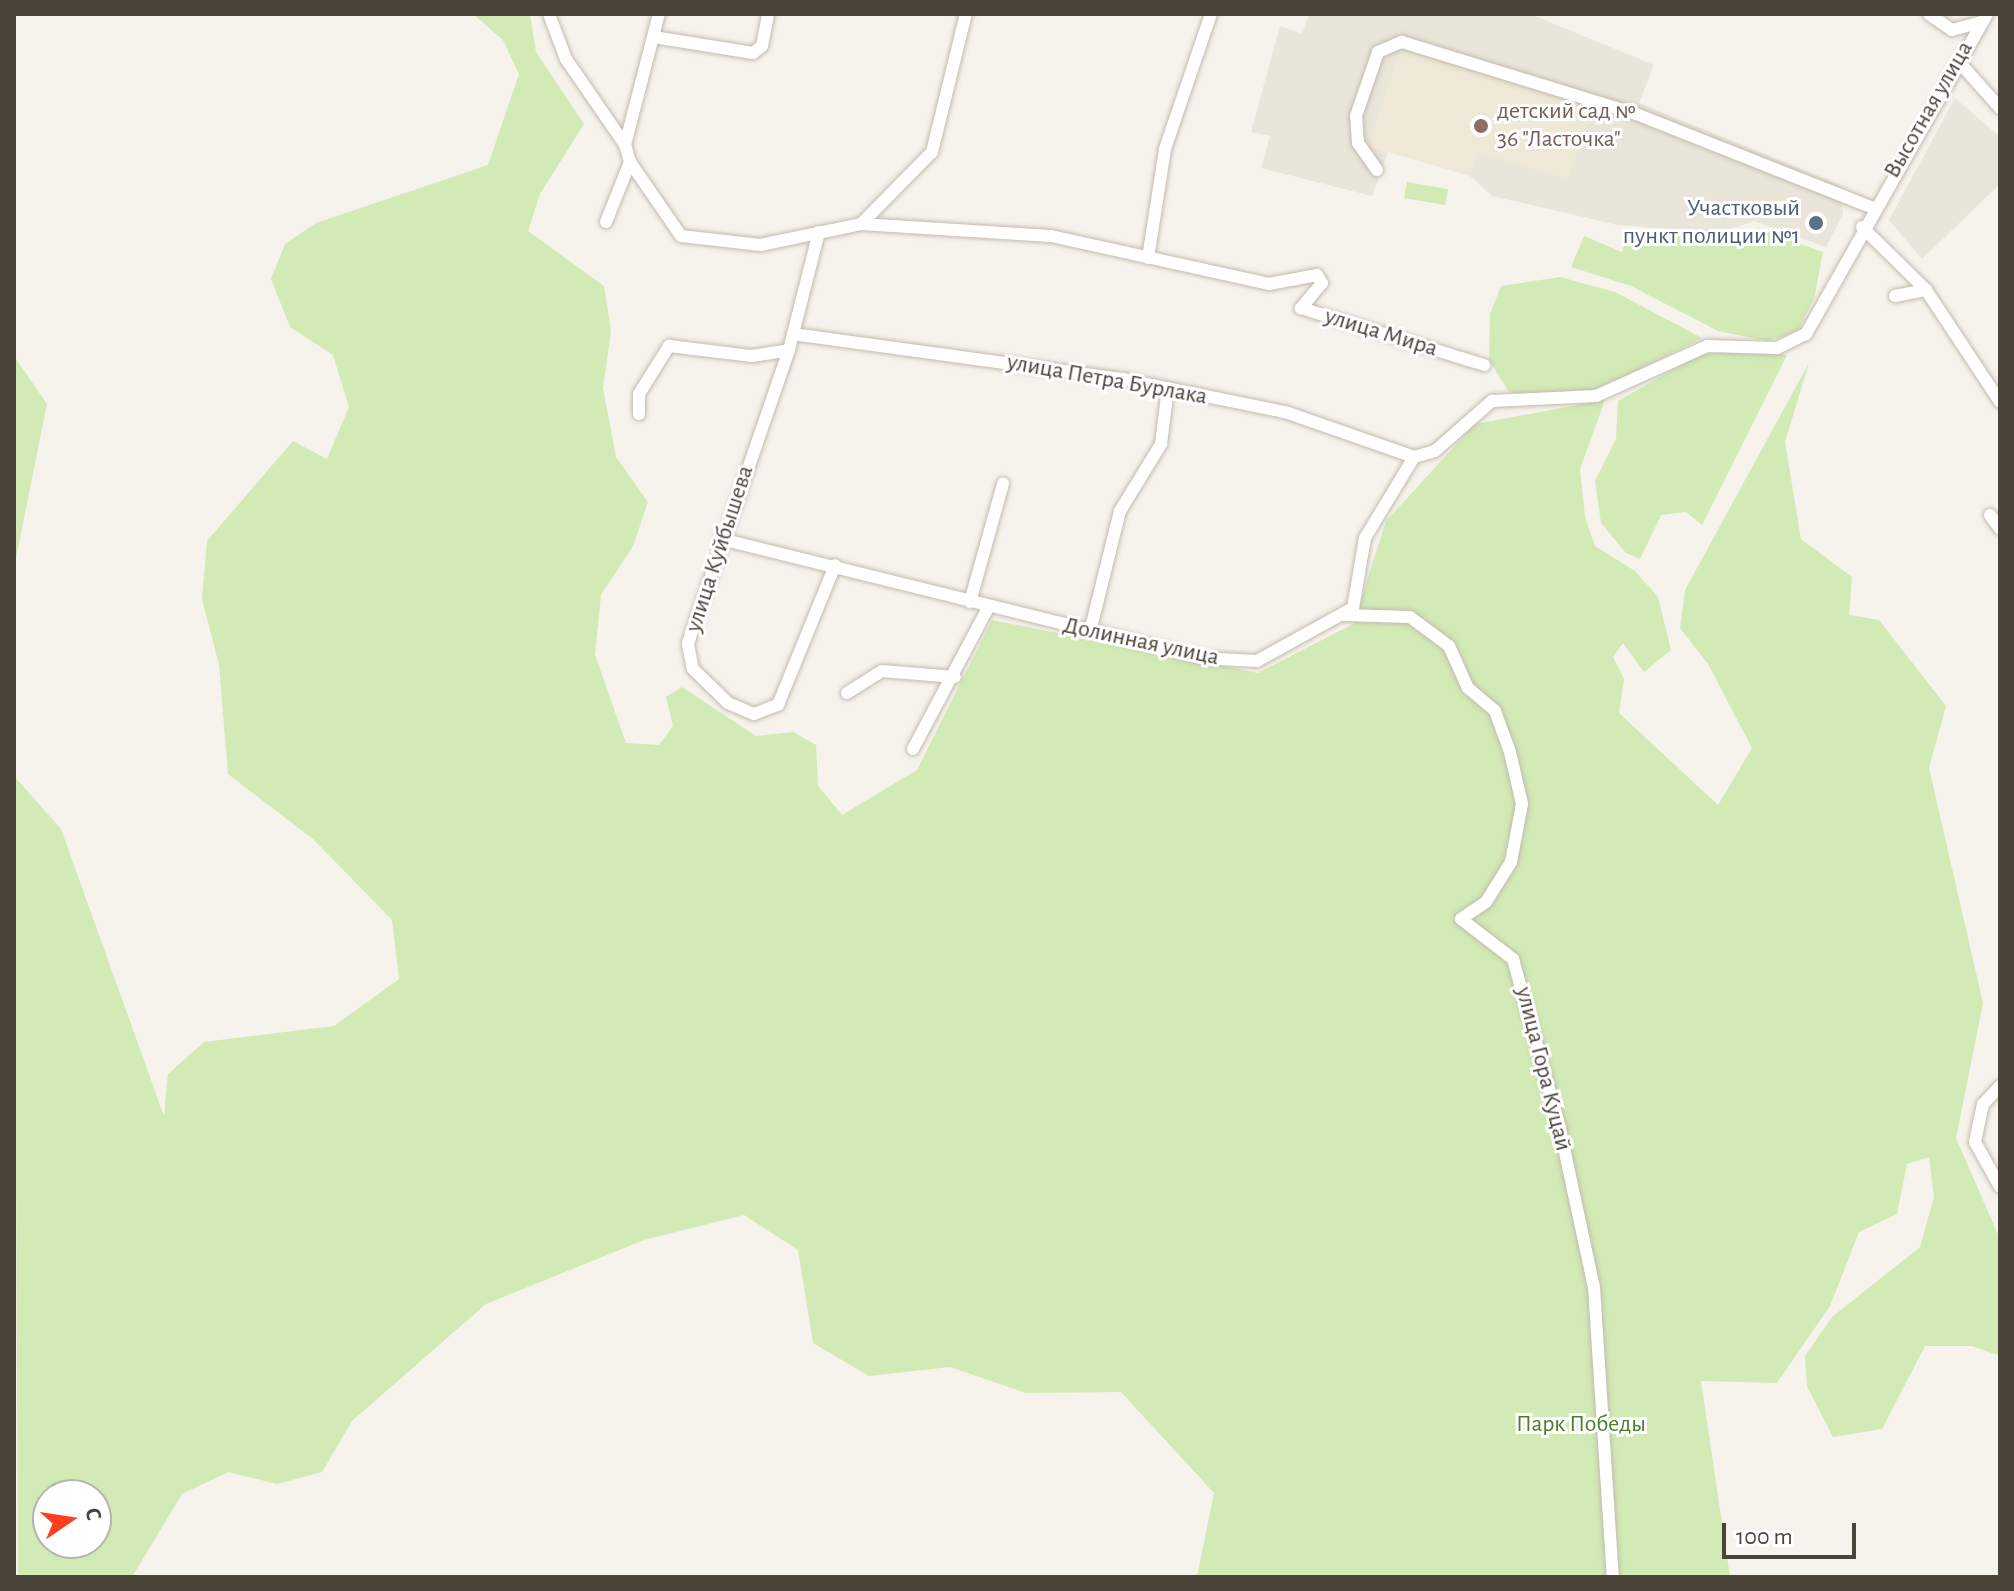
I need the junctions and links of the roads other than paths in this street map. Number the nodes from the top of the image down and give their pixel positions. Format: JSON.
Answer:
{"nodes":[{"id":1,"x":549,"y":14,"type":"edge"},
{"id":2,"x":659,"y":14,"type":"edge"},
{"id":3,"x":768,"y":14,"type":"edge"},
{"id":4,"x":966,"y":14,"type":"edge"},
{"id":5,"x":1211,"y":14,"type":"edge"},
{"id":6,"x":1929,"y":14,"type":"edge"},
{"id":7,"x":1983,"y":18,"type":"edge"},
{"id":8,"x":654,"y":37,"type":"junction"},
{"id":9,"x":1959,"y":62,"type":"junction"},
{"id":10,"x":2000,"y":108,"type":"edge"},
{"id":11,"x":625,"y":145,"type":"junction"},
{"id":12,"x":630,"y":162,"type":"junction"},
{"id":13,"x":1377,"y":170,"type":"dead end"},
{"id":14,"x":1873,"y":208,"type":"junction"},
{"id":15,"x":606,"y":222,"type":"dead end"},
{"id":16,"x":861,"y":224,"type":"junction"},
{"id":17,"x":1862,"y":227,"type":"junction"},
{"id":18,"x":819,"y":232,"type":"junction"},
{"id":19,"x":1148,"y":258,"type":"junction"},
{"id":20,"x":1926,"y":290,"type":"junction"},
{"id":21,"x":1895,"y":296,"type":"dead end"},
{"id":22,"x":793,"y":334,"type":"junction"},
{"id":23,"x":789,"y":350,"type":"junction"},
{"id":24,"x":1484,"y":365,"type":"dead end"},
{"id":25,"x":1168,"y":388,"type":"junction"},
{"id":26,"x":2000,"y":402,"type":"edge"},
{"id":27,"x":639,"y":414,"type":"dead end"},
{"id":28,"x":1414,"y":457,"type":"junction"},
{"id":29,"x":1003,"y":484,"type":"dead end"},
{"id":30,"x":1990,"y":515,"type":"dead end"},
{"id":31,"x":2000,"y":529,"type":"edge"},
{"id":32,"x":721,"y":539,"type":"junction"},
{"id":33,"x":835,"y":565,"type":"junction"},
{"id":34,"x":970,"y":602,"type":"junction"},
{"id":35,"x":988,"y":608,"type":"junction"},
{"id":36,"x":1344,"y":615,"type":"junction"},
{"id":37,"x":1090,"y":632,"type":"junction"},
{"id":38,"x":955,"y":677,"type":"junction"},
{"id":39,"x":847,"y":693,"type":"dead end"},
{"id":40,"x":913,"y":749,"type":"dead end"},
{"id":41,"x":2000,"y":1086,"type":"edge"},
{"id":42,"x":2000,"y":1187,"type":"edge"},
{"id":43,"x":1613,"y":1577,"type":"edge"}],
"edges":[{"from":1,"to":11,"type":"street"},
{"from":2,"to":8,"type":"street"},
{"from":3,"to":8,"type":"street"},
{"from":4,"to":16,"type":"street"},
{"from":5,"to":19,"type":"street"},
{"from":6,"to":7,"type":"street"},
{"from":7,"to":9,"type":"street","name":"Высотная улица"},
{"from":8,"to":11,"type":"street"},
{"from":9,"to":10,"type":"street"},
{"from":9,"to":14,"type":"street","name":"Высотная улица"},
{"from":11,"to":12,"type":"street"},
{"from":12,"to":15,"type":"street"},
{"from":12,"to":18,"type":"street"},
{"from":13,"to":14,"type":"street","name":"Высотная улица"},
{"from":14,"to":17,"type":"street","name":"Высотная улица"},
{"from":16,"to":18,"type":"street"},
{"from":16,"to":19,"type":"street","name":"улица Мира"},
{"from":17,"to":20,"type":"street"},
{"from":17,"to":28,"type":"street","name":"Высотная улица"},
{"from":18,"to":22,"type":"street","name":"улица Куйбышева"},
{"from":19,"to":24,"type":"street","name":"улица Мира"},
{"from":20,"to":21,"type":"street"},
{"from":20,"to":26,"type":"street"},
{"from":22,"to":23,"type":"street","name":"улица Куйбышева"},
{"from":22,"to":25,"type":"street","name":"улица Петра Бурлака"},
{"from":23,"to":27,"type":"street"},
{"from":23,"to":32,"type":"street","name":"улица Куйбышева"},
{"from":25,"to":28,"type":"street","name":"улица Петра Бурлака"},
{"from":25,"to":37,"type":"street"},
{"from":28,"to":36,"type":"street"},
{"from":29,"to":34,"type":"street"},
{"from":30,"to":31,"type":"street"},
{"from":32,"to":33,"type":"street","name":"Долинная улица"},
{"from":32,"to":33,"type":"street","name":"улица Куйбышева"},
{"from":33,"to":34,"type":"street","name":"Долинная улица"},
{"from":34,"to":35,"type":"street","name":"Долинная улица"},
{"from":35,"to":37,"type":"street","name":"Долинная улица"},
{"from":35,"to":38,"type":"street"},
{"from":36,"to":37,"type":"street","name":"Долинная улица"},
{"from":36,"to":43,"type":"street","name":"улица Гора Куцай"},
{"from":38,"to":39,"type":"street"},
{"from":38,"to":40,"type":"street"},
{"from":41,"to":42,"type":"street"}]}
